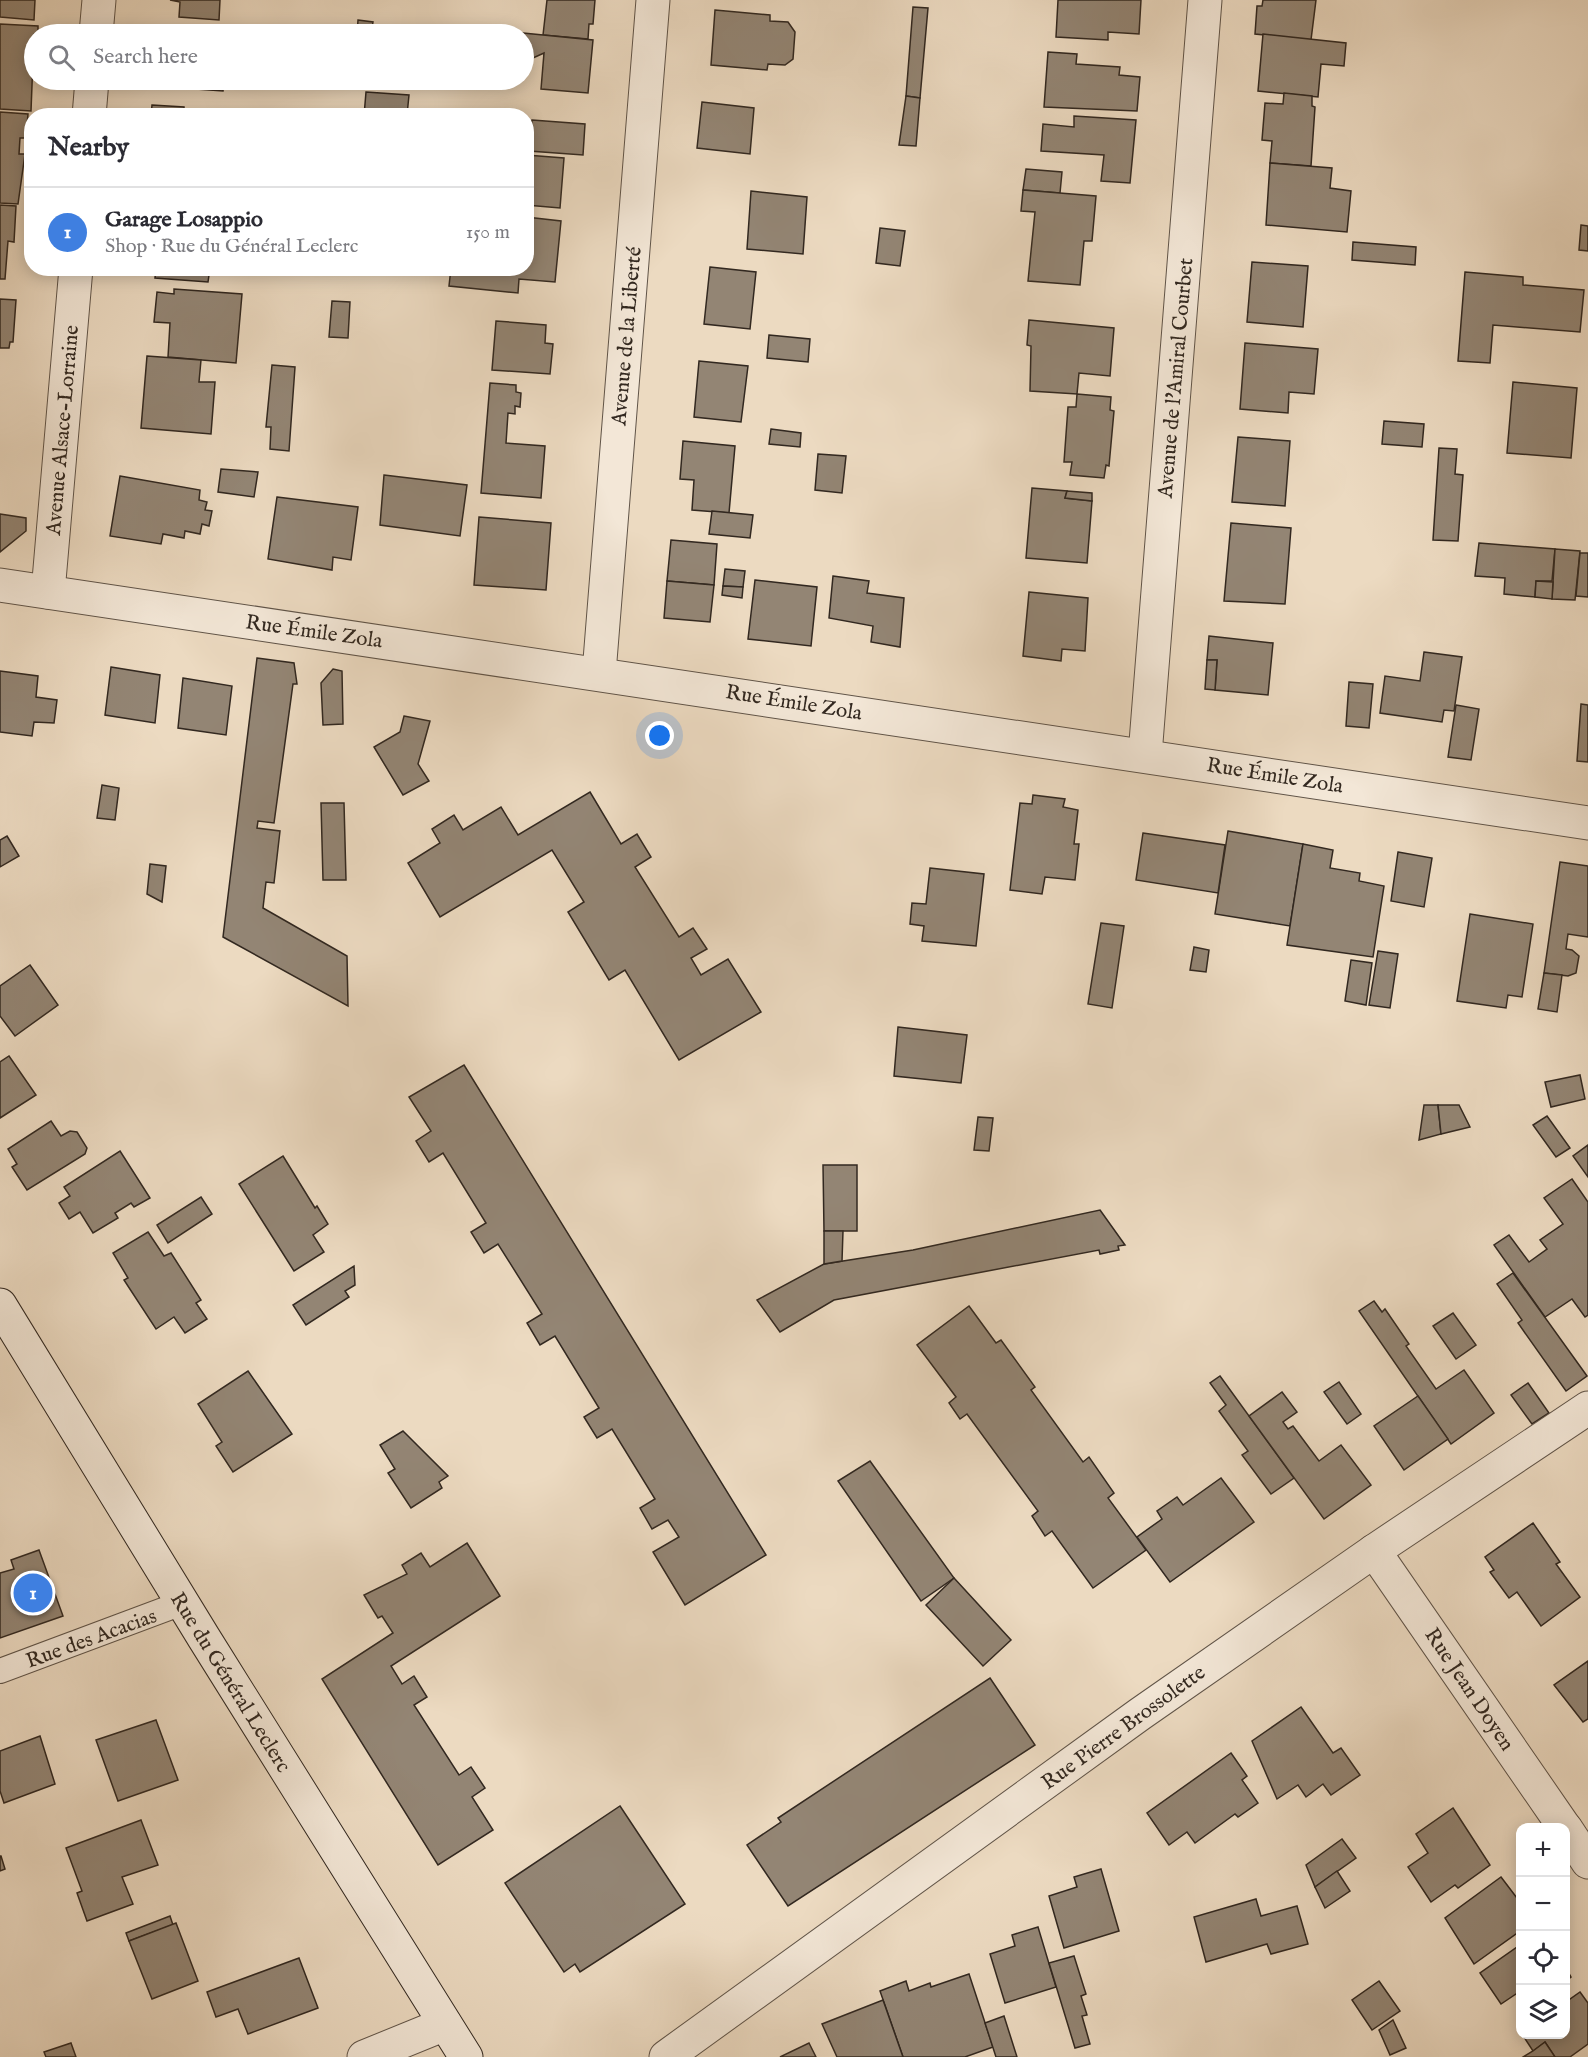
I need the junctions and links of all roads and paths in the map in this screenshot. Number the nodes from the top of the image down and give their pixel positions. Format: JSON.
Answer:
{"nodes":[{"id":1,"x":99,"y":0,"type":"edge"},
{"id":2,"x":653,"y":0,"type":"edge"},
{"id":3,"x":1205,"y":0,"type":"edge"},
{"id":4,"x":97,"y":24,"type":"edge"},
{"id":5,"x":91,"y":90,"type":"edge"},
{"id":6,"x":90,"y":108,"type":"edge"},
{"id":7,"x":75,"y":276,"type":"edge"},
{"id":8,"x":0,"y":585,"type":"edge"},
{"id":9,"x":48,"y":592,"type":"junction"},
{"id":10,"x":599,"y":673,"type":"junction"},
{"id":11,"x":1145,"y":755,"type":"junction"},
{"id":12,"x":1588,"y":823,"type":"edge"},
{"id":13,"x":0,"y":1305,"type":"edge"},
{"id":14,"x":1588,"y":1408,"type":"edge"},
{"id":15,"x":1374,"y":1551,"type":"junction"},
{"id":16,"x":182,"y":1603,"type":"junction"},
{"id":17,"x":0,"y":1671,"type":"edge"},
{"id":18,"x":1562,"y":1823,"type":"edge"},
{"id":19,"x":1570,"y":1835,"type":"edge"},
{"id":20,"x":1588,"y":1862,"type":"edge"},
{"id":21,"x":445,"y":2024,"type":"junction"},
{"id":22,"x":364,"y":2057,"type":"edge"},
{"id":23,"x":466,"y":2057,"type":"edge"},
{"id":24,"x":666,"y":2057,"type":"edge"}],
"edges":[{"from":1,"to":4,"type":"street"},
{"from":2,"to":10,"type":"street","name":"Avenue de la Liberté"},
{"from":3,"to":11,"type":"street","name":"Avenue de l'Amiral Courbet"},
{"from":5,"to":6,"type":"street"},
{"from":7,"to":9,"type":"street","name":"Avenue Alsace-Lorraine"},
{"from":8,"to":9,"type":"street","name":"Rue Émile Zola"},
{"from":9,"to":10,"type":"street","name":"Rue Émile Zola"},
{"from":10,"to":11,"type":"street","name":"Rue Émile Zola"},
{"from":11,"to":12,"type":"street","name":"Rue Émile Zola"},
{"from":13,"to":16,"type":"street","name":"Rue du Général Leclerc"},
{"from":14,"to":15,"type":"street","name":"Rue Pierre Brossolette"},
{"from":15,"to":18,"type":"street","name":"Rue Jean Doyen"},
{"from":15,"to":24,"type":"street","name":"Rue Pierre Brossolette"},
{"from":16,"to":17,"type":"lane","name":"Rue des Acacias"},
{"from":16,"to":21,"type":"street","name":"Rue du Général Leclerc"},
{"from":19,"to":20,"type":"street","name":"Rue Jean Doyen"},
{"from":21,"to":22,"type":"street"},
{"from":21,"to":23,"type":"street","name":"Rue du Général Leclerc"}]}
